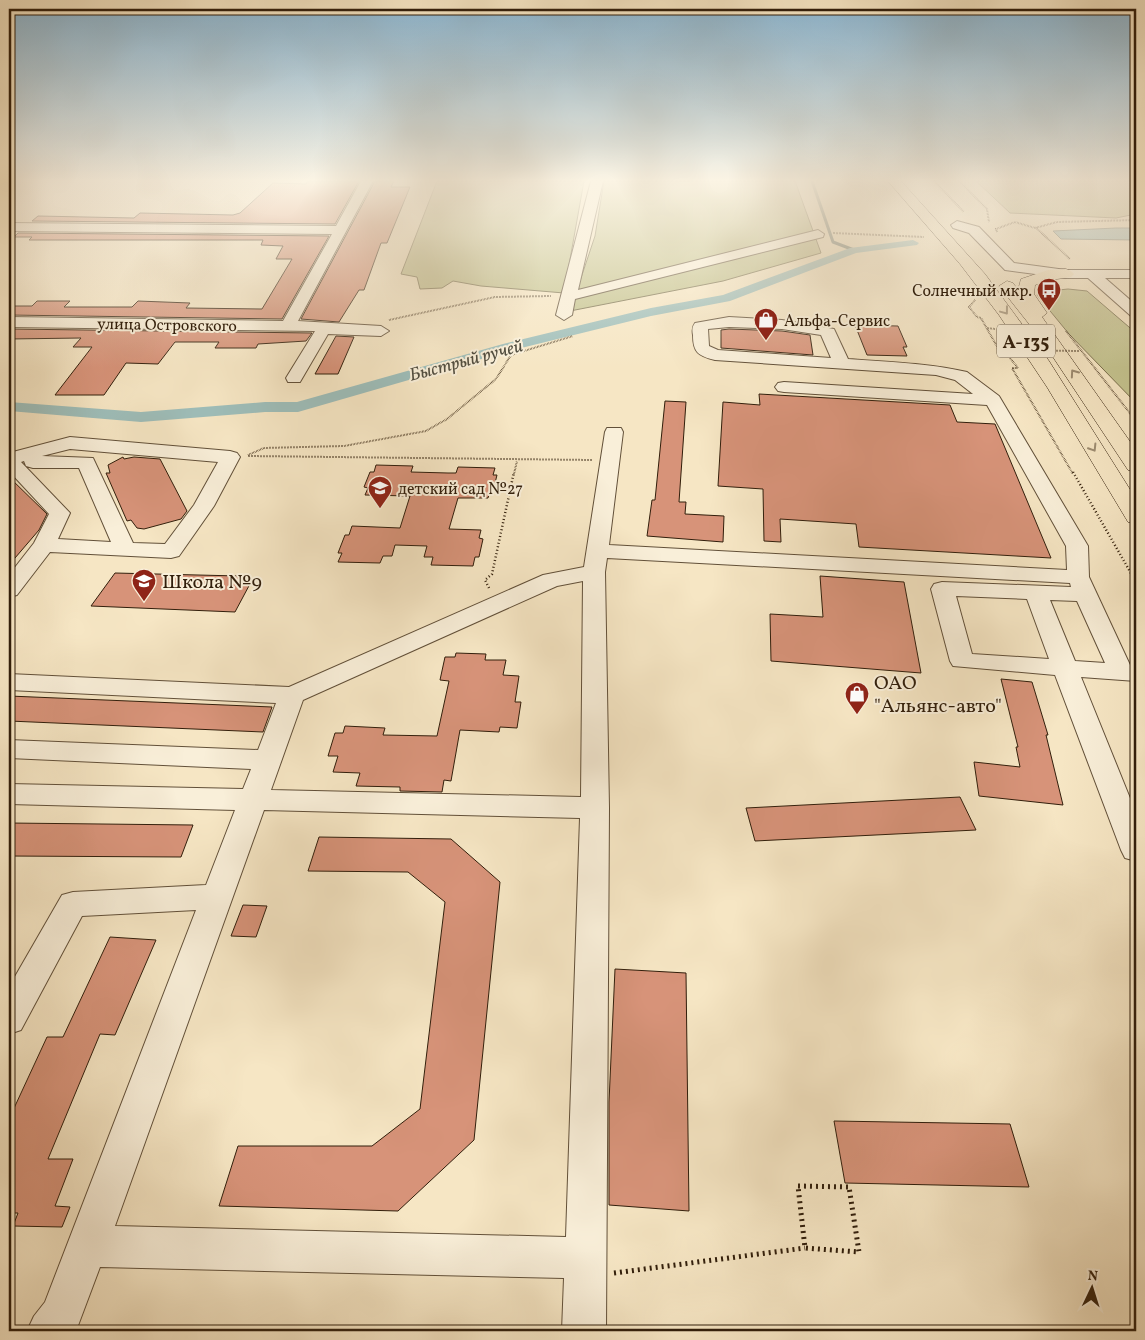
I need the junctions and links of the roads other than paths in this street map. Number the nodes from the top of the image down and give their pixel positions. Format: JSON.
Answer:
{"nodes":[{"id":1,"x":332,"y":244,"type":"edge"},
{"id":2,"x":582,"y":244,"type":"edge"},
{"id":3,"x":780,"y":244,"type":"edge"},
{"id":4,"x":951,"y":244,"type":"edge"},
{"id":5,"x":972,"y":244,"type":"edge"},
{"id":6,"x":986,"y":244,"type":"edge"},
{"id":7,"x":1080,"y":274,"type":"junction"},
{"id":8,"x":1136,"y":274,"type":"edge"},
{"id":9,"x":569,"y":296,"type":"junction"},
{"id":10,"x":1136,"y":313,"type":"edge"},
{"id":11,"x":564,"y":316,"type":"dead end"},
{"id":12,"x":9,"y":322,"type":"edge"},
{"id":13,"x":288,"y":325,"type":"junction"},
{"id":14,"x":384,"y":326,"type":"road end"},
{"id":15,"x":324,"y":327,"type":"junction"},
{"id":16,"x":1042,"y":328,"type":"junction"},
{"id":17,"x":841,"y":363,"type":"junction"},
{"id":18,"x":294,"y":378,"type":"dead end"},
{"id":19,"x":784,"y":387,"type":"dead end"},
{"id":20,"x":993,"y":400,"type":"junction"},
{"id":21,"x":614,"y":432,"type":"dead end"},
{"id":22,"x":9,"y":460,"type":"edge"},
{"id":23,"x":1136,"y":465,"type":"edge"},
{"id":24,"x":1136,"y":517,"type":"edge"},
{"id":25,"x":44,"y":545,"type":"junction"},
{"id":26,"x":125,"y":549,"type":"junction"},
{"id":27,"x":595,"y":561,"type":"junction"},
{"id":28,"x":1082,"y":585,"type":"junction"},
{"id":29,"x":9,"y":590,"type":"edge"},
{"id":30,"x":1036,"y":593,"type":"junction"},
{"id":31,"x":1066,"y":668,"type":"junction"},
{"id":32,"x":1129,"y":673,"type":"edge"},
{"id":33,"x":9,"y":682,"type":"edge"},
{"id":34,"x":292,"y":695,"type":"junction"},
{"id":35,"x":9,"y":749,"type":"edge"},
{"id":36,"x":268,"y":760,"type":"junction"},
{"id":37,"x":9,"y":794,"type":"edge"},
{"id":38,"x":253,"y":801,"type":"junction"},
{"id":39,"x":595,"y":808,"type":"junction"},
{"id":40,"x":1136,"y":850,"type":"edge"},
{"id":41,"x":217,"y":897,"type":"junction"},
{"id":42,"x":9,"y":1020,"type":"edge"},
{"id":43,"x":88,"y":1246,"type":"junction"},
{"id":44,"x":585,"y":1267,"type":"junction"},
{"id":45,"x":49,"y":1331,"type":"edge"},
{"id":46,"x":584,"y":1331,"type":"edge"}],
"edges":[{"from":1,"to":13,"type":"street"},
{"from":2,"to":9,"type":"street"},
{"from":3,"to":9,"type":"street"},
{"from":4,"to":24,"type":"highway","number":"А-135","one_way":true},
{"from":5,"to":16,"type":"highway","number":"А-135"},
{"from":6,"to":7,"type":"street"},
{"from":7,"to":8,"type":"street"},
{"from":7,"to":10,"type":"street"},
{"from":7,"to":16,"type":"highway"},
{"from":9,"to":11,"type":"street"},
{"from":12,"to":13,"type":"street","name":"улица Островского"},
{"from":13,"to":15,"type":"street","name":"улица Островского"},
{"from":14,"to":15,"type":"street","name":"улица Островского"},
{"from":15,"to":18,"type":"street"},
{"from":23,"to":16,"type":"highway","number":"А-135","one_way":true},
{"from":17,"to":17,"type":"street"},
{"from":17,"to":20,"type":"street"},
{"from":19,"to":20,"type":"street"},
{"from":20,"to":28,"type":"street"},
{"from":21,"to":27,"type":"street"},
{"from":22,"to":25,"type":"street"},
{"from":22,"to":26,"type":"street"},
{"from":22,"to":26,"type":"street"},
{"from":25,"to":26,"type":"street"},
{"from":25,"to":29,"type":"street"},
{"from":27,"to":28,"type":"street"},
{"from":27,"to":34,"type":"street"},
{"from":27,"to":39,"type":"street"},
{"from":28,"to":30,"type":"street"},
{"from":28,"to":32,"type":"street"},
{"from":30,"to":31,"type":"street"},
{"from":30,"to":31,"type":"street"},
{"from":31,"to":32,"type":"street"},
{"from":31,"to":40,"type":"street"},
{"from":33,"to":34,"type":"street"},
{"from":34,"to":36,"type":"street"},
{"from":35,"to":36,"type":"street"},
{"from":36,"to":38,"type":"street"},
{"from":37,"to":38,"type":"street"},
{"from":38,"to":39,"type":"street"},
{"from":38,"to":41,"type":"street"},
{"from":39,"to":44,"type":"street"},
{"from":41,"to":42,"type":"street"},
{"from":41,"to":43,"type":"street"},
{"from":43,"to":44,"type":"street"},
{"from":43,"to":45,"type":"street"},
{"from":44,"to":46,"type":"street"}]}
